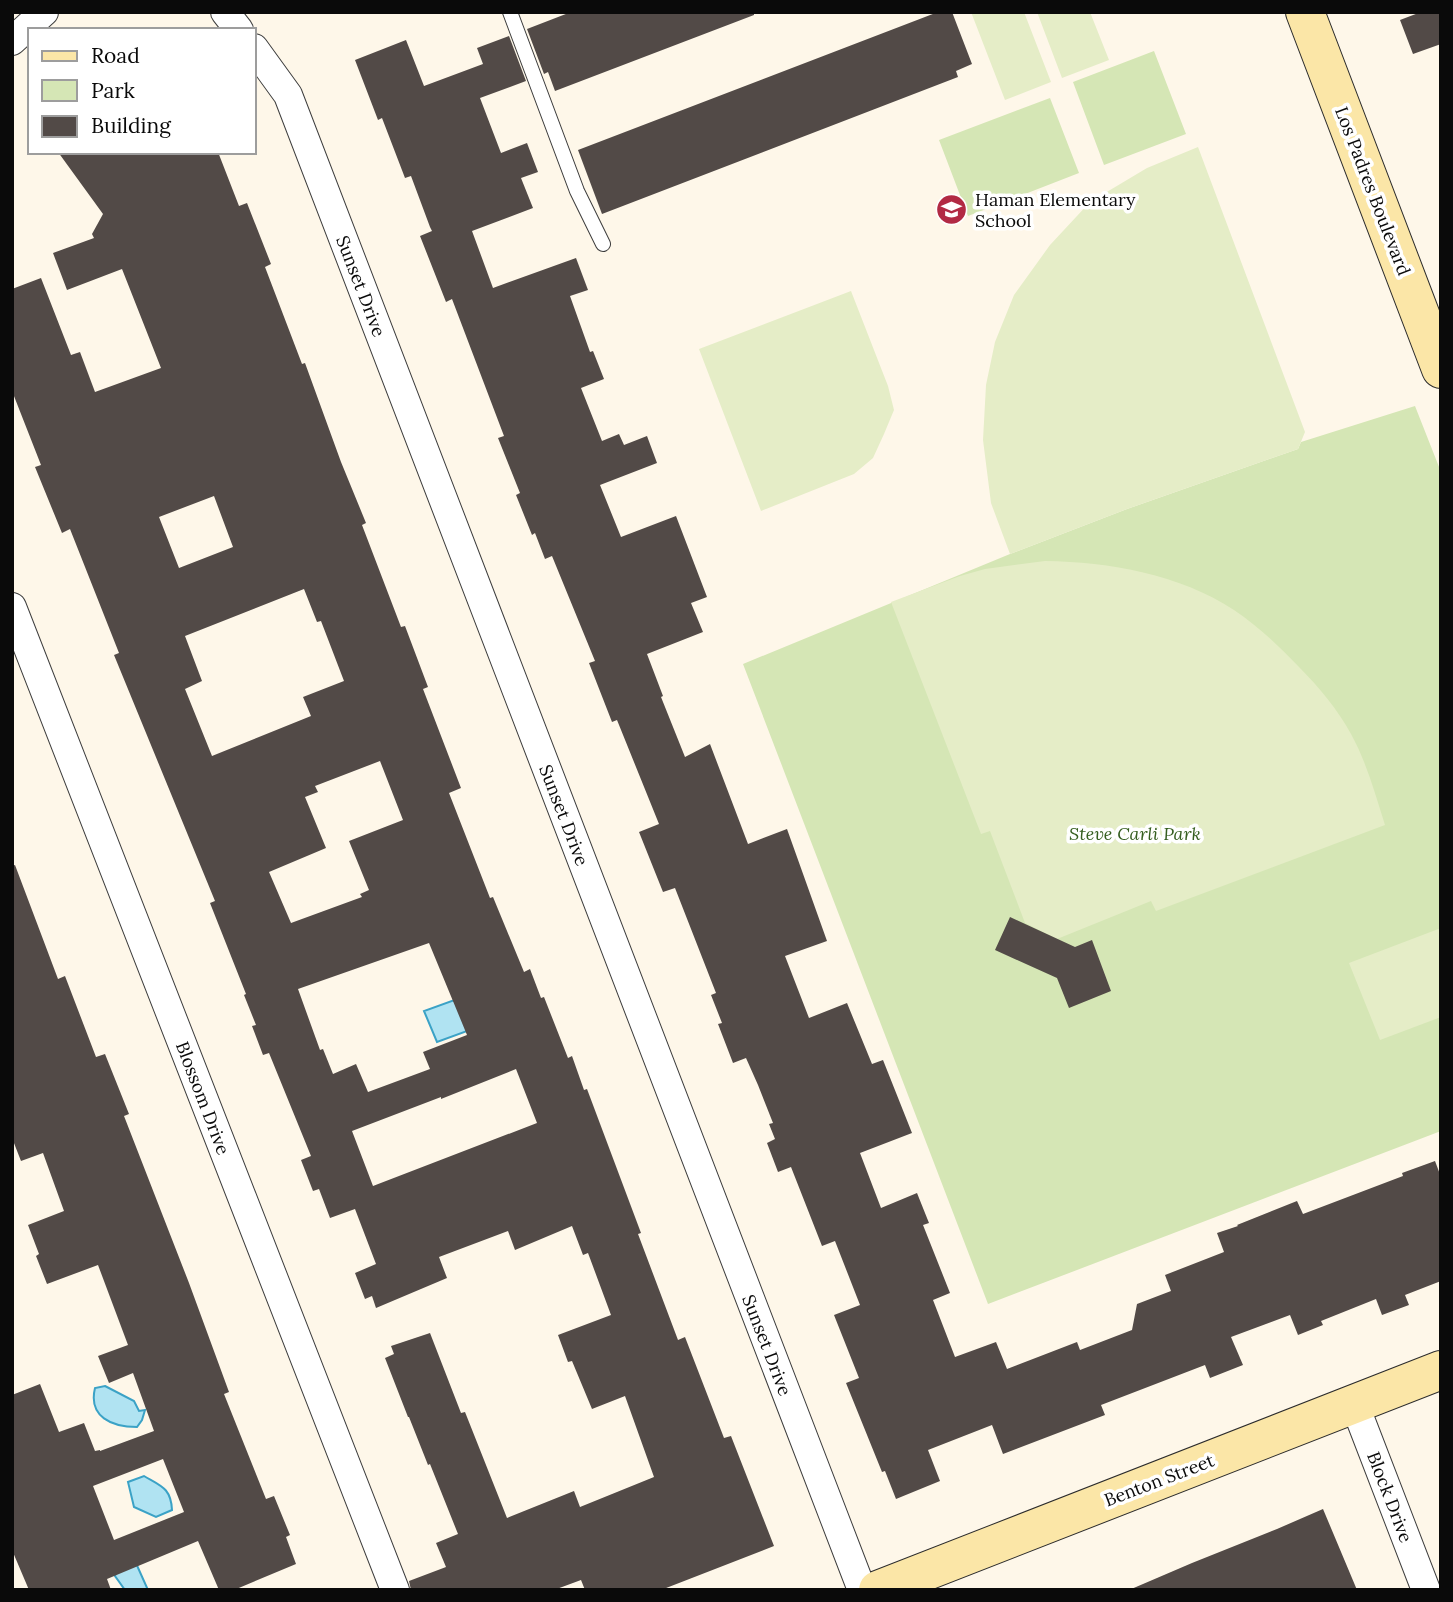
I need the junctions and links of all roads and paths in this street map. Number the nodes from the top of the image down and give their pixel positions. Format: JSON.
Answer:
{"nodes":[{"id":1,"x":44,"y":12,"type":"edge"},
{"id":2,"x":225,"y":12,"type":"edge"},
{"id":3,"x":510,"y":12,"type":"edge"},
{"id":4,"x":1305,"y":12,"type":"edge"},
{"id":5,"x":237,"y":28,"type":"edge"},
{"id":6,"x":12,"y":41,"type":"edge"},
{"id":7,"x":256,"y":51,"type":"edge"},
{"id":8,"x":603,"y":244,"type":"dead end"},
{"id":9,"x":1441,"y":369,"type":"edge"},
{"id":10,"x":12,"y":607,"type":"edge"},
{"id":11,"x":1441,"y":1370,"type":"edge"},
{"id":12,"x":1354,"y":1404,"type":"junction"},
{"id":13,"x":395,"y":1590,"type":"edge"},
{"id":14,"x":862,"y":1590,"type":"edge"},
{"id":15,"x":878,"y":1590,"type":"edge"},
{"id":16,"x":1426,"y":1590,"type":"edge"}],
"edges":[{"from":1,"to":6,"type":"street"},
{"from":2,"to":5,"type":"street"},
{"from":3,"to":8,"type":"lane"},
{"from":4,"to":9,"type":"main road","name":"Los Padres Boulevard"},
{"from":7,"to":14,"type":"street","name":"Sunset Drive"},
{"from":10,"to":13,"type":"street","name":"Blossom Drive"},
{"from":11,"to":12,"type":"main road","name":"Benton Street"},
{"from":12,"to":15,"type":"main road","name":"Benton Street"},
{"from":12,"to":16,"type":"street","name":"Block Drive"}]}
